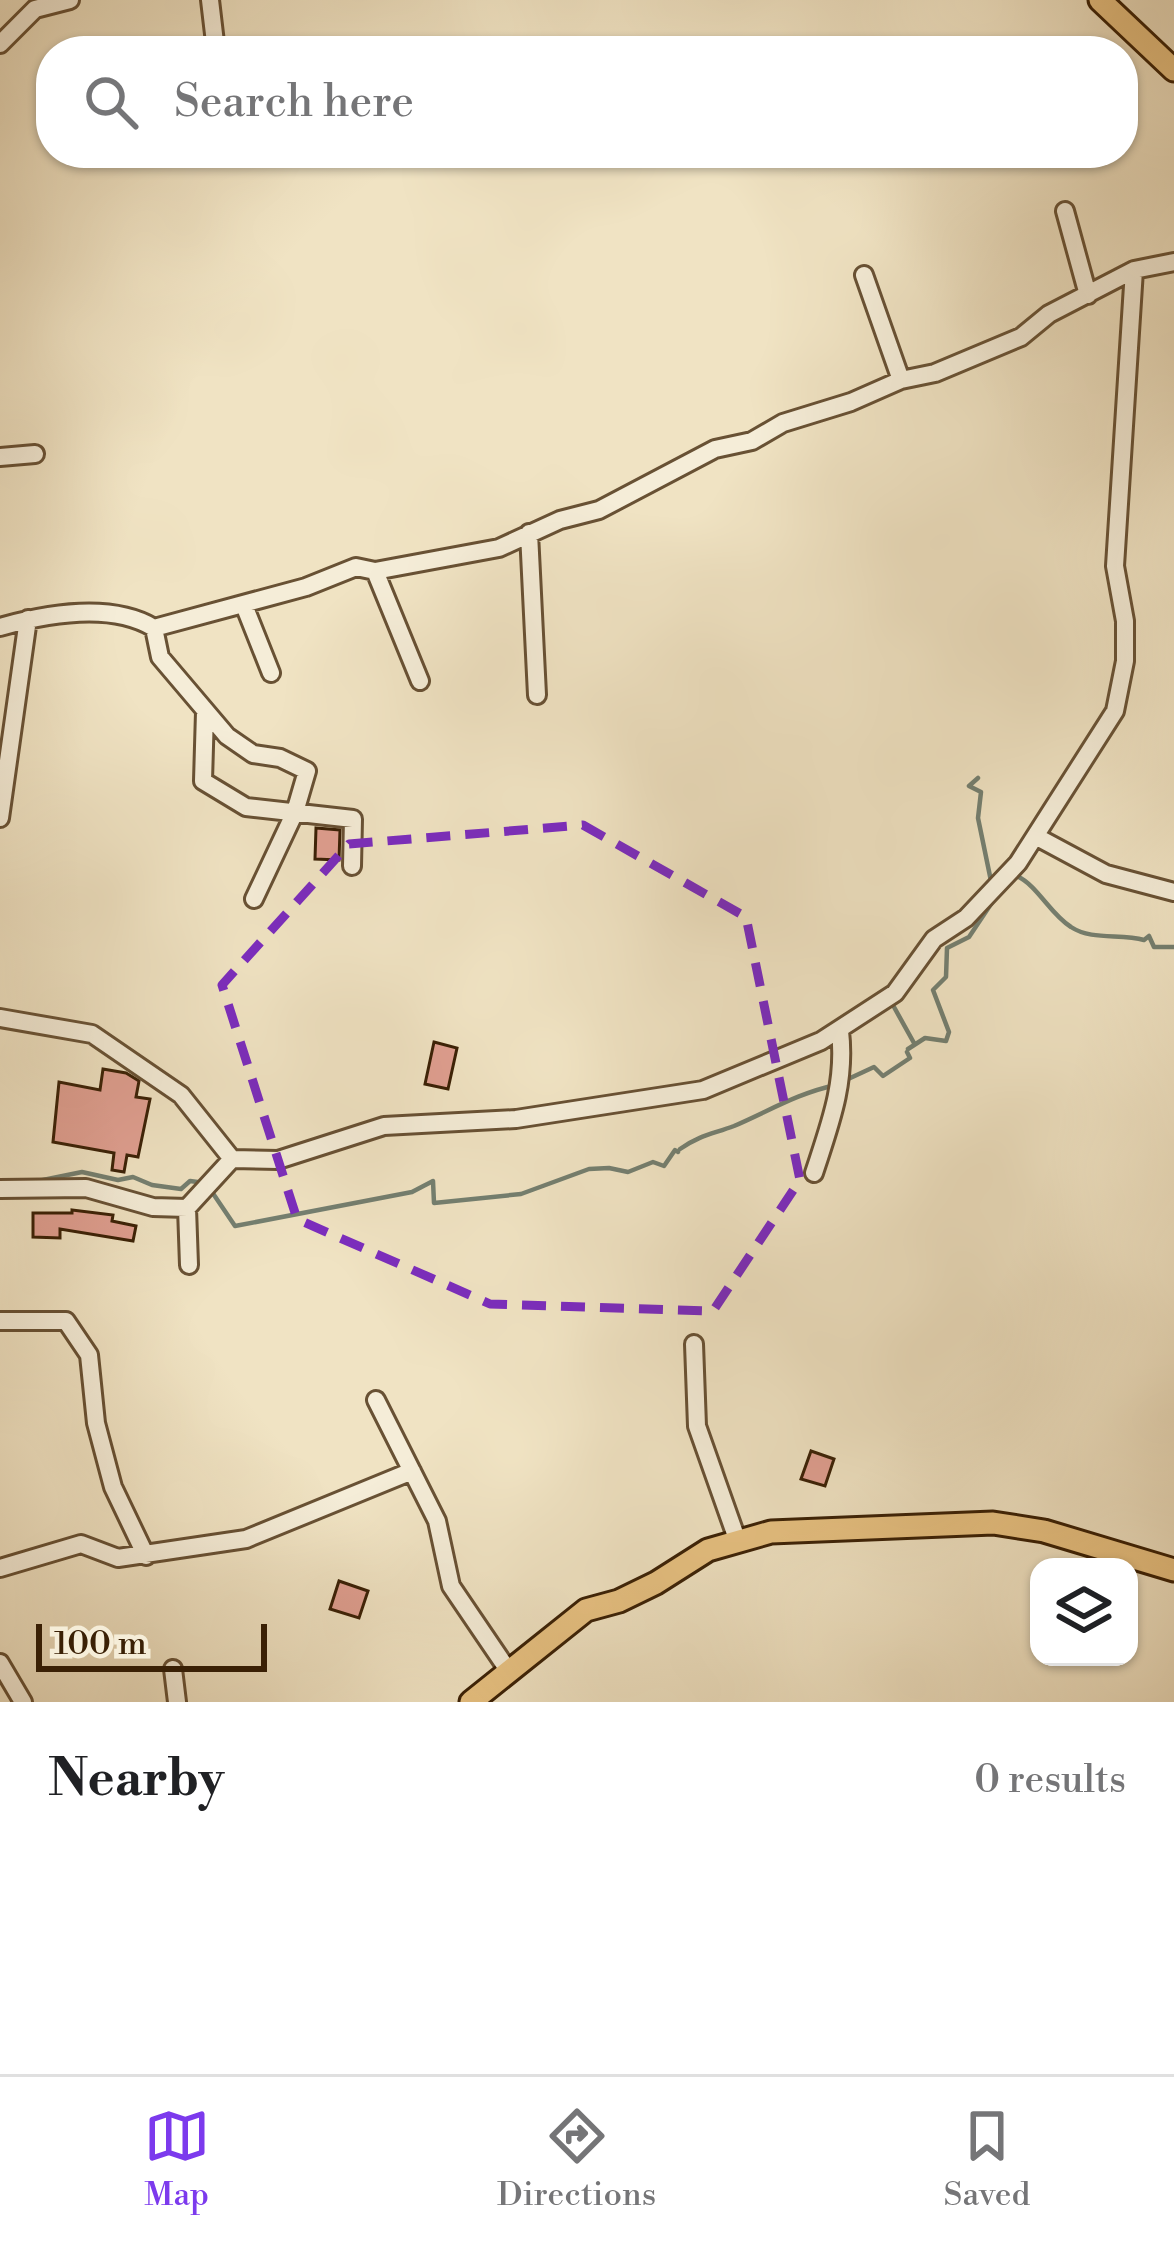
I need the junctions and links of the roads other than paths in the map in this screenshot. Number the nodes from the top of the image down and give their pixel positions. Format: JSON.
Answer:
{"nodes":[{"id":1,"x":70,"y":0,"type":"edge"},
{"id":2,"x":209,"y":0,"type":"edge"},
{"id":3,"x":1100,"y":0,"type":"edge"},
{"id":4,"x":214,"y":36,"type":"edge"},
{"id":5,"x":0,"y":44,"type":"edge"},
{"id":6,"x":1174,"y":70,"type":"edge"},
{"id":7,"x":1065,"y":211,"type":"dead end"},
{"id":8,"x":1174,"y":262,"type":"edge"},
{"id":9,"x":1135,"y":270,"type":"junction"},
{"id":10,"x":864,"y":275,"type":"dead end"},
{"id":11,"x":1088,"y":295,"type":"junction"},
{"id":12,"x":901,"y":380,"type":"junction"},
{"id":13,"x":35,"y":454,"type":"dead end"},
{"id":14,"x":0,"y":457,"type":"edge"},
{"id":15,"x":529,"y":533,"type":"junction"},
{"id":16,"x":375,"y":571,"type":"junction"},
{"id":17,"x":244,"y":605,"type":"junction"},
{"id":18,"x":28,"y":620,"type":"junction"},
{"id":19,"x":0,"y":627,"type":"edge"},
{"id":20,"x":154,"y":628,"type":"junction"},
{"id":21,"x":271,"y":673,"type":"dead end"},
{"id":22,"x":420,"y":681,"type":"dead end"},
{"id":23,"x":537,"y":695,"type":"dead end"},
{"id":24,"x":206,"y":712,"type":"junction"},
{"id":25,"x":295,"y":812,"type":"junction"},
{"id":26,"x":0,"y":818,"type":"edge"},
{"id":27,"x":1037,"y":837,"type":"junction"},
{"id":28,"x":352,"y":866,"type":"dead end"},
{"id":29,"x":1174,"y":892,"type":"edge"},
{"id":30,"x":254,"y":899,"type":"dead end"},
{"id":31,"x":0,"y":1018,"type":"edge"},
{"id":32,"x":840,"y":1031,"type":"junction"},
{"id":33,"x":232,"y":1159,"type":"junction"},
{"id":34,"x":814,"y":1173,"type":"dead end"},
{"id":35,"x":0,"y":1189,"type":"edge"},
{"id":36,"x":187,"y":1208,"type":"junction"},
{"id":37,"x":189,"y":1265,"type":"dead end"},
{"id":38,"x":0,"y":1321,"type":"edge"},
{"id":39,"x":694,"y":1344,"type":"dead end"},
{"id":40,"x":376,"y":1400,"type":"dead end"},
{"id":41,"x":412,"y":1472,"type":"junction"},
{"id":42,"x":736,"y":1539,"type":"junction"},
{"id":43,"x":146,"y":1556,"type":"junction"},
{"id":44,"x":0,"y":1568,"type":"edge"},
{"id":45,"x":1174,"y":1570,"type":"edge"},
{"id":46,"x":0,"y":1663,"type":"edge"},
{"id":47,"x":173,"y":1670,"type":"dead end"},
{"id":48,"x":508,"y":1670,"type":"junction"},
{"id":49,"x":23,"y":1702,"type":"edge"},
{"id":50,"x":177,"y":1702,"type":"edge"},
{"id":51,"x":471,"y":1702,"type":"edge"}],
"edges":[{"from":1,"to":5,"type":"street"},
{"from":2,"to":4,"type":"street"},
{"from":3,"to":6,"type":"main road"},
{"from":7,"to":11,"type":"street"},
{"from":8,"to":9,"type":"street"},
{"from":9,"to":11,"type":"street"},
{"from":9,"to":27,"type":"street"},
{"from":10,"to":12,"type":"street"},
{"from":11,"to":12,"type":"street"},
{"from":12,"to":15,"type":"street"},
{"from":13,"to":14,"type":"street"},
{"from":15,"to":16,"type":"street"},
{"from":15,"to":23,"type":"street"},
{"from":16,"to":17,"type":"street"},
{"from":16,"to":22,"type":"street"},
{"from":17,"to":20,"type":"street"},
{"from":17,"to":21,"type":"street"},
{"from":18,"to":19,"type":"street"},
{"from":18,"to":20,"type":"street"},
{"from":18,"to":26,"type":"street"},
{"from":20,"to":24,"type":"street"},
{"from":24,"to":25,"type":"street"},
{"from":24,"to":25,"type":"street"},
{"from":25,"to":28,"type":"street"},
{"from":25,"to":30,"type":"street"},
{"from":27,"to":29,"type":"street"},
{"from":27,"to":32,"type":"street"},
{"from":31,"to":33,"type":"street"},
{"from":32,"to":33,"type":"street"},
{"from":32,"to":34,"type":"street"},
{"from":33,"to":36,"type":"street"},
{"from":35,"to":36,"type":"street"},
{"from":36,"to":37,"type":"street"},
{"from":38,"to":43,"type":"street"},
{"from":39,"to":42,"type":"street"},
{"from":40,"to":41,"type":"street"},
{"from":41,"to":43,"type":"street"},
{"from":41,"to":48,"type":"street"},
{"from":42,"to":45,"type":"main road"},
{"from":42,"to":48,"type":"main road"},
{"from":43,"to":44,"type":"street"},
{"from":46,"to":49,"type":"street"},
{"from":47,"to":50,"type":"street"},
{"from":48,"to":51,"type":"main road"}]}
